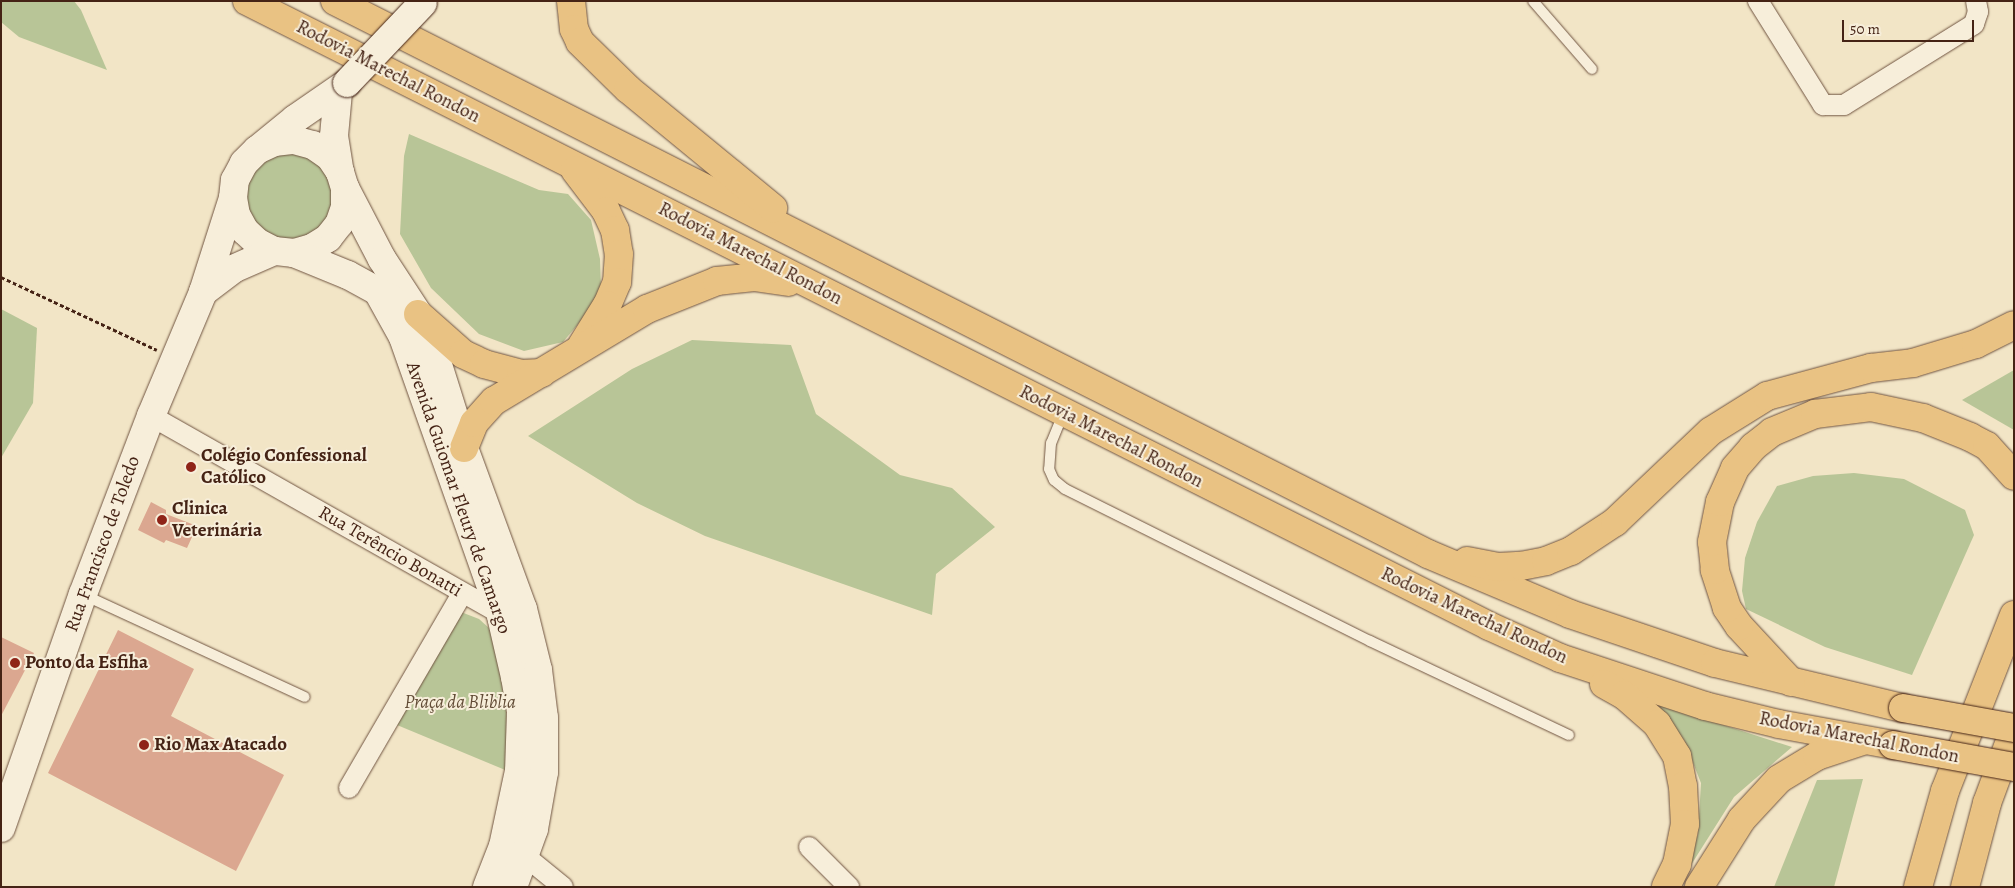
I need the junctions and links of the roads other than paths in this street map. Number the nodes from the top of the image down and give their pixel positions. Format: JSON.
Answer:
{"nodes":[{"id":1,"x":247,"y":1,"type":"edge"},
{"id":2,"x":334,"y":1,"type":"edge"},
{"id":3,"x":571,"y":1,"type":"edge"},
{"id":4,"x":1534,"y":1,"type":"edge"},
{"id":5,"x":1758,"y":1,"type":"edge"},
{"id":6,"x":1976,"y":1,"type":"edge"},
{"id":7,"x":423,"y":2,"type":"edge"},
{"id":8,"x":1592,"y":69,"type":"dead end"},
{"id":9,"x":342,"y":88,"type":"junction"},
{"id":10,"x":257,"y":150,"type":"junction"},
{"id":11,"x":571,"y":164,"type":"junction"},
{"id":12,"x":343,"y":180,"type":"junction"},
{"id":13,"x":233,"y":198,"type":"junction"},
{"id":14,"x":824,"y":247,"type":"junction"},
{"id":15,"x":284,"y":252,"type":"junction"},
{"id":16,"x":811,"y":286,"type":"junction"},
{"id":17,"x":377,"y":290,"type":"junction"},
{"id":18,"x":203,"y":292,"type":"junction"},
{"id":19,"x":421,"y":317,"type":"junction"},
{"id":20,"x":2014,"y":325,"type":"edge"},
{"id":21,"x":579,"y":349,"type":"junction"},
{"id":22,"x":544,"y":373,"type":"junction"},
{"id":23,"x":1063,"y":413,"type":"junction"},
{"id":24,"x":151,"y":416,"type":"junction"},
{"id":25,"x":464,"y":448,"type":"junction"},
{"id":26,"x":2014,"y":476,"type":"edge"},
{"id":27,"x":1428,"y":554,"type":"junction"},
{"id":28,"x":83,"y":594,"type":"junction"},
{"id":29,"x":462,"y":594,"type":"junction"},
{"id":30,"x":2014,"y":614,"type":"edge"},
{"id":31,"x":514,"y":619,"type":"junction"},
{"id":32,"x":1560,"y":658,"type":"junction"},
{"id":33,"x":1791,"y":682,"type":"junction"},
{"id":34,"x":305,"y":697,"type":"dead end"},
{"id":35,"x":2014,"y":729,"type":"edge"},
{"id":36,"x":1569,"y":735,"type":"dead end"},
{"id":37,"x":1866,"y":740,"type":"junction"},
{"id":38,"x":2014,"y":767,"type":"edge"},
{"id":39,"x":349,"y":788,"type":"dead end"},
{"id":40,"x":1,"y":828,"type":"edge"},
{"id":41,"x":809,"y":846,"type":"dead end"},
{"id":42,"x":525,"y":856,"type":"junction"},
{"id":43,"x":487,"y":887,"type":"edge"},
{"id":44,"x":513,"y":887,"type":"edge"},
{"id":45,"x":562,"y":887,"type":"edge"},
{"id":46,"x":849,"y":887,"type":"edge"},
{"id":47,"x":1666,"y":887,"type":"edge"},
{"id":48,"x":1699,"y":887,"type":"edge"},
{"id":49,"x":1918,"y":887,"type":"edge"},
{"id":50,"x":1965,"y":887,"type":"edge"}],
"edges":[{"from":1,"to":11,"type":"highway","name":"Rodovia Marechal Rondon"},
{"from":2,"to":14,"type":"highway","name":"Rodovia Marechal Rondon"},
{"from":3,"to":14,"type":"highway"},
{"from":4,"to":8,"type":"lane"},
{"from":5,"to":6,"type":"street"},
{"from":7,"to":9,"type":"street","bridge":true},
{"from":9,"to":10,"type":"street"},
{"from":9,"to":12,"type":"street"},
{"from":10,"to":12,"type":"street"},
{"from":10,"to":13,"type":"street"},
{"from":11,"to":16,"type":"highway","name":"Rodovia Marechal Rondon"},
{"from":11,"to":21,"type":"highway"},
{"from":12,"to":15,"type":"street"},
{"from":12,"to":19,"type":"street"},
{"from":13,"to":15,"type":"street"},
{"from":13,"to":18,"type":"street","name":"Rua Francisco de Toledo"},
{"from":14,"to":27,"type":"highway","name":"Rodovia Marechal Rondon"},
{"from":15,"to":17,"type":"street"},
{"from":15,"to":18,"type":"street","name":"Rua Francisco de Toledo"},
{"from":16,"to":21,"type":"highway"},
{"from":16,"to":23,"type":"highway","name":"Rodovia Marechal Rondon"},
{"from":17,"to":19,"type":"street"},
{"from":17,"to":31,"type":"street","name":"Avenida Guiomar Fleury de Camargo"},
{"from":18,"to":24,"type":"street","name":"Rua Francisco de Toledo"},
{"from":19,"to":22,"type":"highway"},
{"from":19,"to":25,"type":"street"},
{"from":20,"to":27,"type":"highway"},
{"from":21,"to":22,"type":"highway"},
{"from":22,"to":25,"type":"highway"},
{"from":23,"to":32,"type":"highway","name":"Rodovia Marechal Rondon"},
{"from":23,"to":36,"type":"lane"},
{"from":24,"to":28,"type":"street","name":"Rua Francisco de Toledo"},
{"from":24,"to":29,"type":"street","name":"Rua Terêncio Bonatti"},
{"from":25,"to":31,"type":"street"},
{"from":26,"to":33,"type":"highway"},
{"from":27,"to":33,"type":"highway","name":"Rodovia Marechal Rondon"},
{"from":28,"to":34,"type":"lane"},
{"from":28,"to":40,"type":"street","name":"Rua Francisco de Toledo"},
{"from":29,"to":31,"type":"street","name":"Rua Terêncio Bonatti"},
{"from":29,"to":39,"type":"street"},
{"from":30,"to":49,"type":"highway"},
{"from":31,"to":42,"type":"street"},
{"from":31,"to":43,"type":"street","name":"Avenida Guiomar Fleury de Camargo"},
{"from":32,"to":37,"type":"highway","name":"Rodovia Marechal Rondon"},
{"from":32,"to":47,"type":"highway"},
{"from":33,"to":35,"type":"highway","name":"Rodovia Marechal Rondon","bridge":true},
{"from":35,"to":50,"type":"highway"},
{"from":37,"to":38,"type":"highway","name":"Rodovia Marechal Rondon","bridge":true},
{"from":37,"to":48,"type":"highway"},
{"from":41,"to":46,"type":"street"},
{"from":42,"to":44,"type":"street"},
{"from":42,"to":45,"type":"street"}]}
